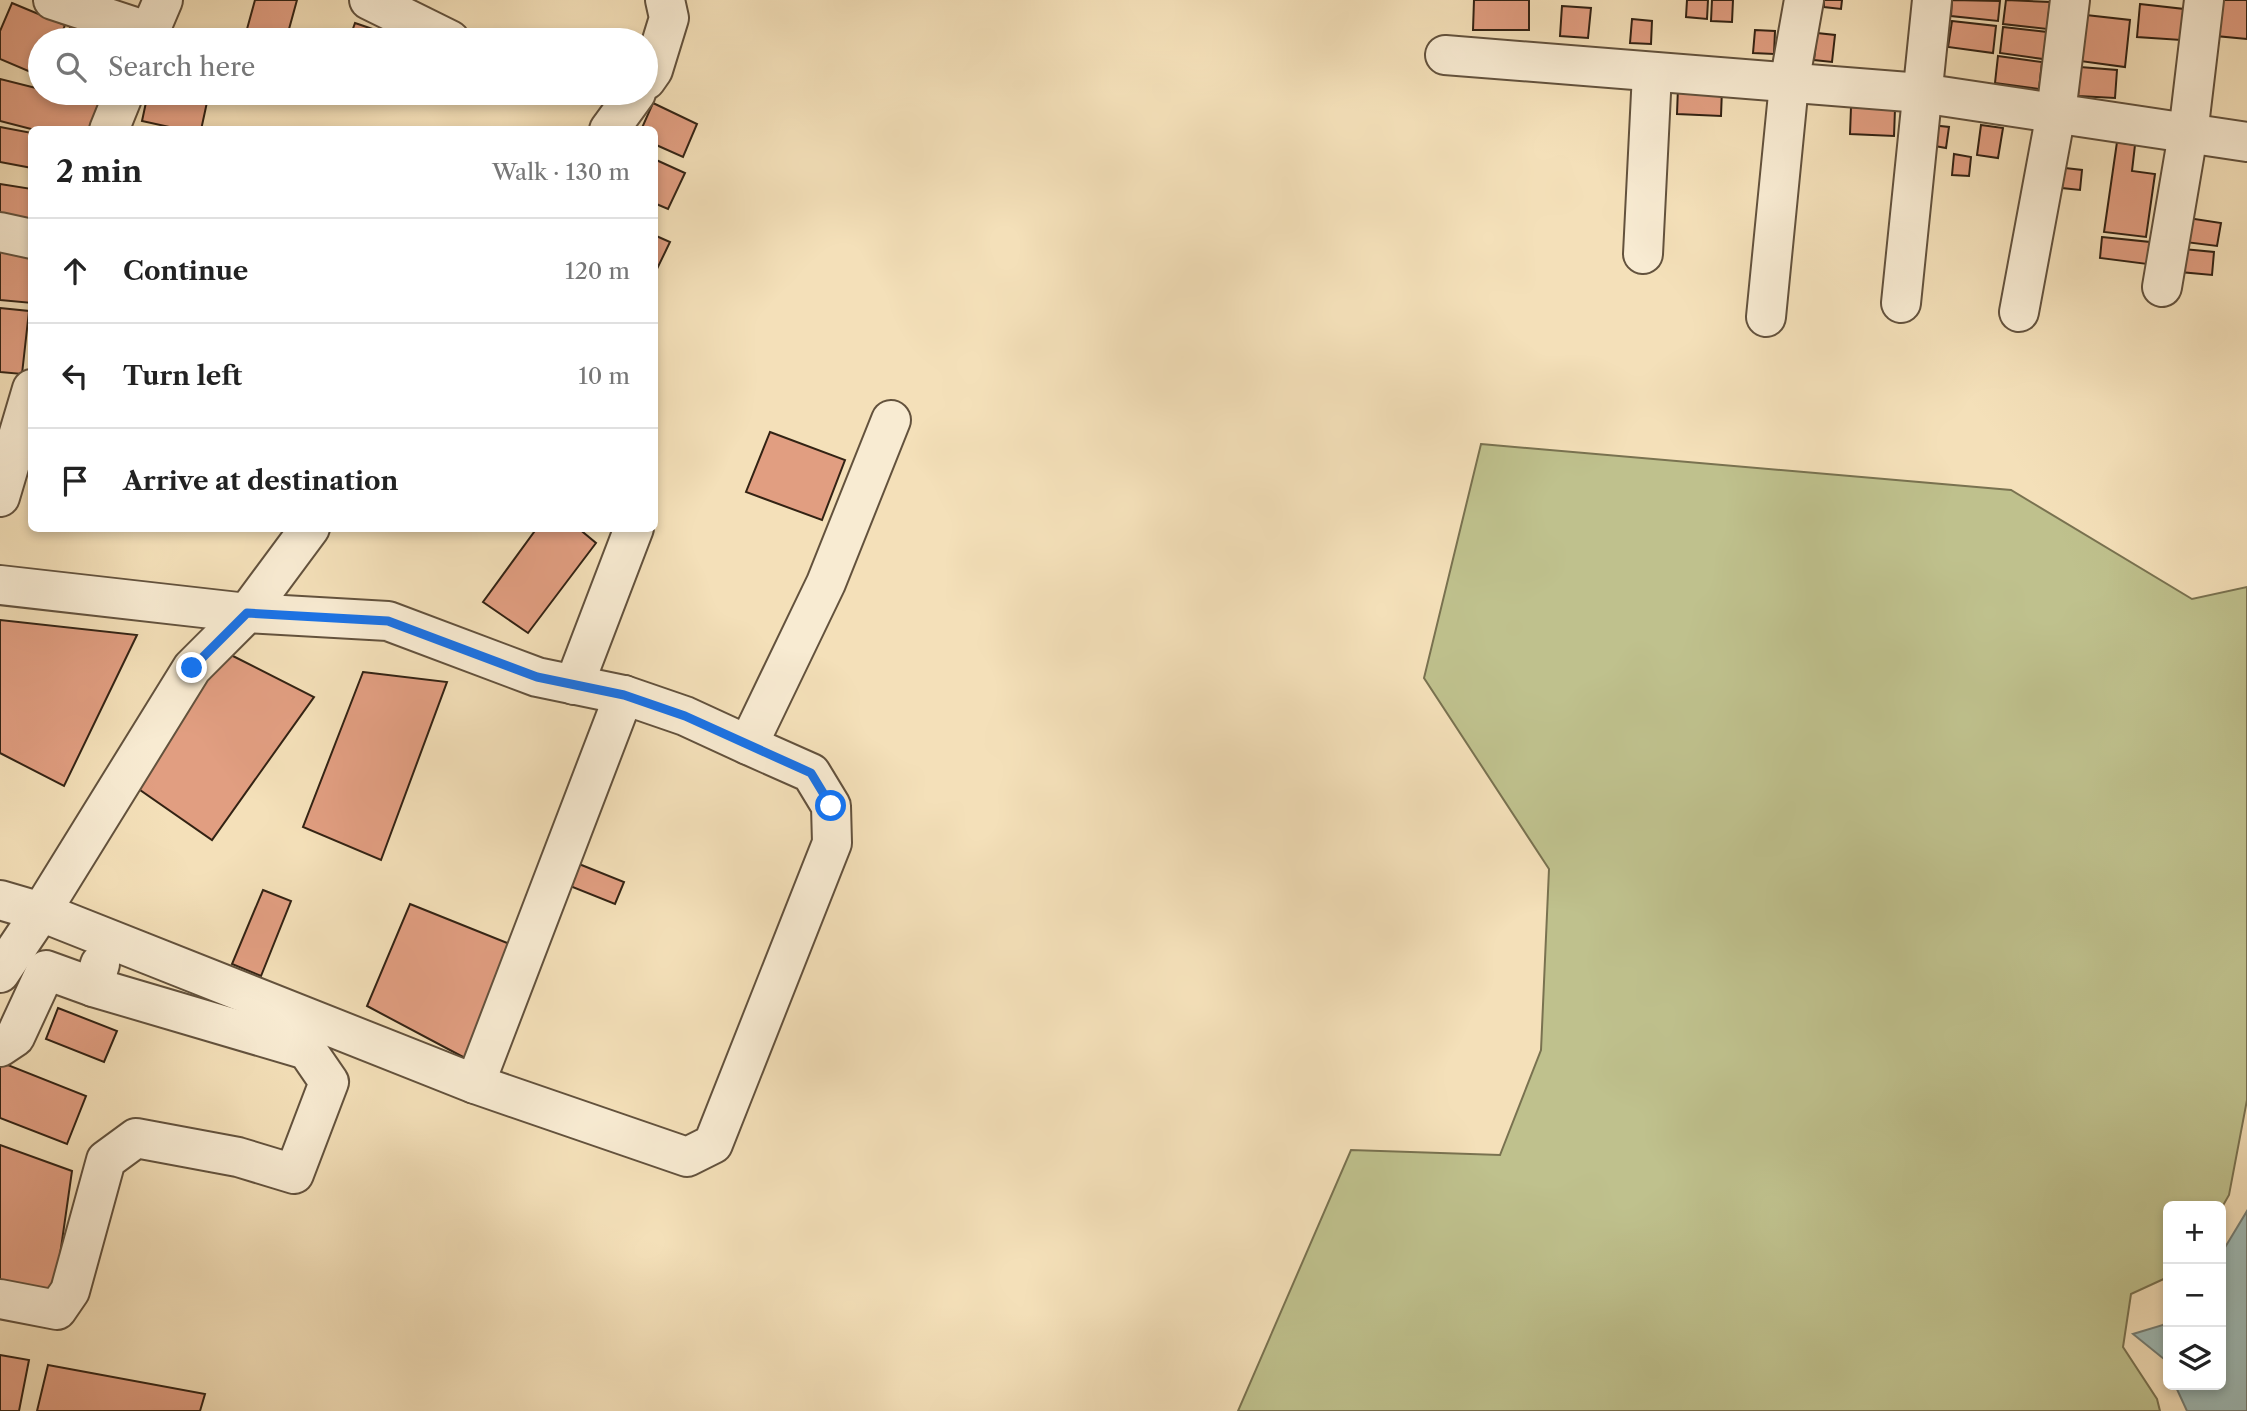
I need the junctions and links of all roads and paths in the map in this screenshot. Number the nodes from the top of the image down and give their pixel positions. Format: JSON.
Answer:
{"nodes":[{"id":1,"x":53,"y":0,"type":"edge"},
{"id":2,"x":369,"y":0,"type":"edge"},
{"id":3,"x":665,"y":0,"type":"edge"},
{"id":4,"x":1804,"y":0,"type":"edge"},
{"id":5,"x":1932,"y":0,"type":"edge"},
{"id":6,"x":2070,"y":0,"type":"edge"},
{"id":7,"x":2203,"y":0,"type":"edge"},
{"id":8,"x":153,"y":24,"type":"edge"},
{"id":9,"x":426,"y":28,"type":"edge"},
{"id":10,"x":658,"y":54,"type":"edge"},
{"id":11,"x":1445,"y":55,"type":"dead end"},
{"id":12,"x":1652,"y":73,"type":"junction"},
{"id":13,"x":1789,"y":84,"type":"junction"},
{"id":14,"x":1922,"y":93,"type":"junction"},
{"id":15,"x":119,"y":105,"type":"edge"},
{"id":16,"x":627,"y":105,"type":"edge"},
{"id":17,"x":2056,"y":113,"type":"junction"},
{"id":18,"x":110,"y":126,"type":"edge"},
{"id":19,"x":612,"y":126,"type":"edge"},
{"id":20,"x":2188,"y":134,"type":"junction"},
{"id":21,"x":2247,"y":142,"type":"edge"},
{"id":22,"x":0,"y":232,"type":"edge"},
{"id":23,"x":28,"y":238,"type":"edge"},
{"id":24,"x":1643,"y":254,"type":"dead end"},
{"id":25,"x":2162,"y":287,"type":"dead end"},
{"id":26,"x":1901,"y":303,"type":"dead end"},
{"id":27,"x":2019,"y":312,"type":"dead end"},
{"id":28,"x":1766,"y":317,"type":"dead end"},
{"id":29,"x":28,"y":402,"type":"edge"},
{"id":30,"x":891,"y":420,"type":"dead end"},
{"id":31,"x":0,"y":497,"type":"edge"},
{"id":32,"x":307,"y":532,"type":"edge"},
{"id":33,"x":632,"y":532,"type":"edge"},
{"id":34,"x":0,"y":585,"type":"edge"},
{"id":35,"x":247,"y":613,"type":"junction"},
{"id":36,"x":574,"y":685,"type":"junction"},
{"id":37,"x":624,"y":695,"type":"junction"},
{"id":38,"x":748,"y":745,"type":"junction"},
{"id":39,"x":0,"y":900,"type":"edge"},
{"id":40,"x":41,"y":912,"type":"junction"},
{"id":41,"x":107,"y":938,"type":"junction"},
{"id":42,"x":0,"y":973,"type":"edge"},
{"id":43,"x":93,"y":987,"type":"junction"},
{"id":44,"x":0,"y":1047,"type":"edge"},
{"id":45,"x":475,"y":1084,"type":"junction"},
{"id":46,"x":0,"y":1299,"type":"edge"}],
"edges":[{"from":1,"to":8,"type":"street"},
{"from":2,"to":9,"type":"street"},
{"from":3,"to":10,"type":"street"},
{"from":4,"to":13,"type":"street"},
{"from":5,"to":14,"type":"street"},
{"from":6,"to":17,"type":"street"},
{"from":7,"to":20,"type":"street"},
{"from":11,"to":12,"type":"street"},
{"from":12,"to":13,"type":"street"},
{"from":12,"to":24,"type":"street"},
{"from":13,"to":14,"type":"street"},
{"from":13,"to":28,"type":"street"},
{"from":14,"to":17,"type":"street"},
{"from":14,"to":26,"type":"street"},
{"from":15,"to":18,"type":"street"},
{"from":16,"to":19,"type":"street"},
{"from":17,"to":20,"type":"street"},
{"from":17,"to":27,"type":"street"},
{"from":20,"to":21,"type":"street"},
{"from":20,"to":25,"type":"street"},
{"from":22,"to":23,"type":"street"},
{"from":29,"to":31,"type":"street"},
{"from":30,"to":38,"type":"street"},
{"from":32,"to":35,"type":"street"},
{"from":33,"to":36,"type":"street"},
{"from":34,"to":35,"type":"street"},
{"from":35,"to":36,"type":"street"},
{"from":35,"to":40,"type":"street"},
{"from":36,"to":37,"type":"street"},
{"from":37,"to":38,"type":"street"},
{"from":37,"to":45,"type":"street"},
{"from":38,"to":45,"type":"street"},
{"from":39,"to":40,"type":"street"},
{"from":40,"to":41,"type":"street"},
{"from":40,"to":42,"type":"street"},
{"from":41,"to":43,"type":"street"},
{"from":41,"to":45,"type":"street"},
{"from":43,"to":44,"type":"street"},
{"from":43,"to":46,"type":"street"}]}
